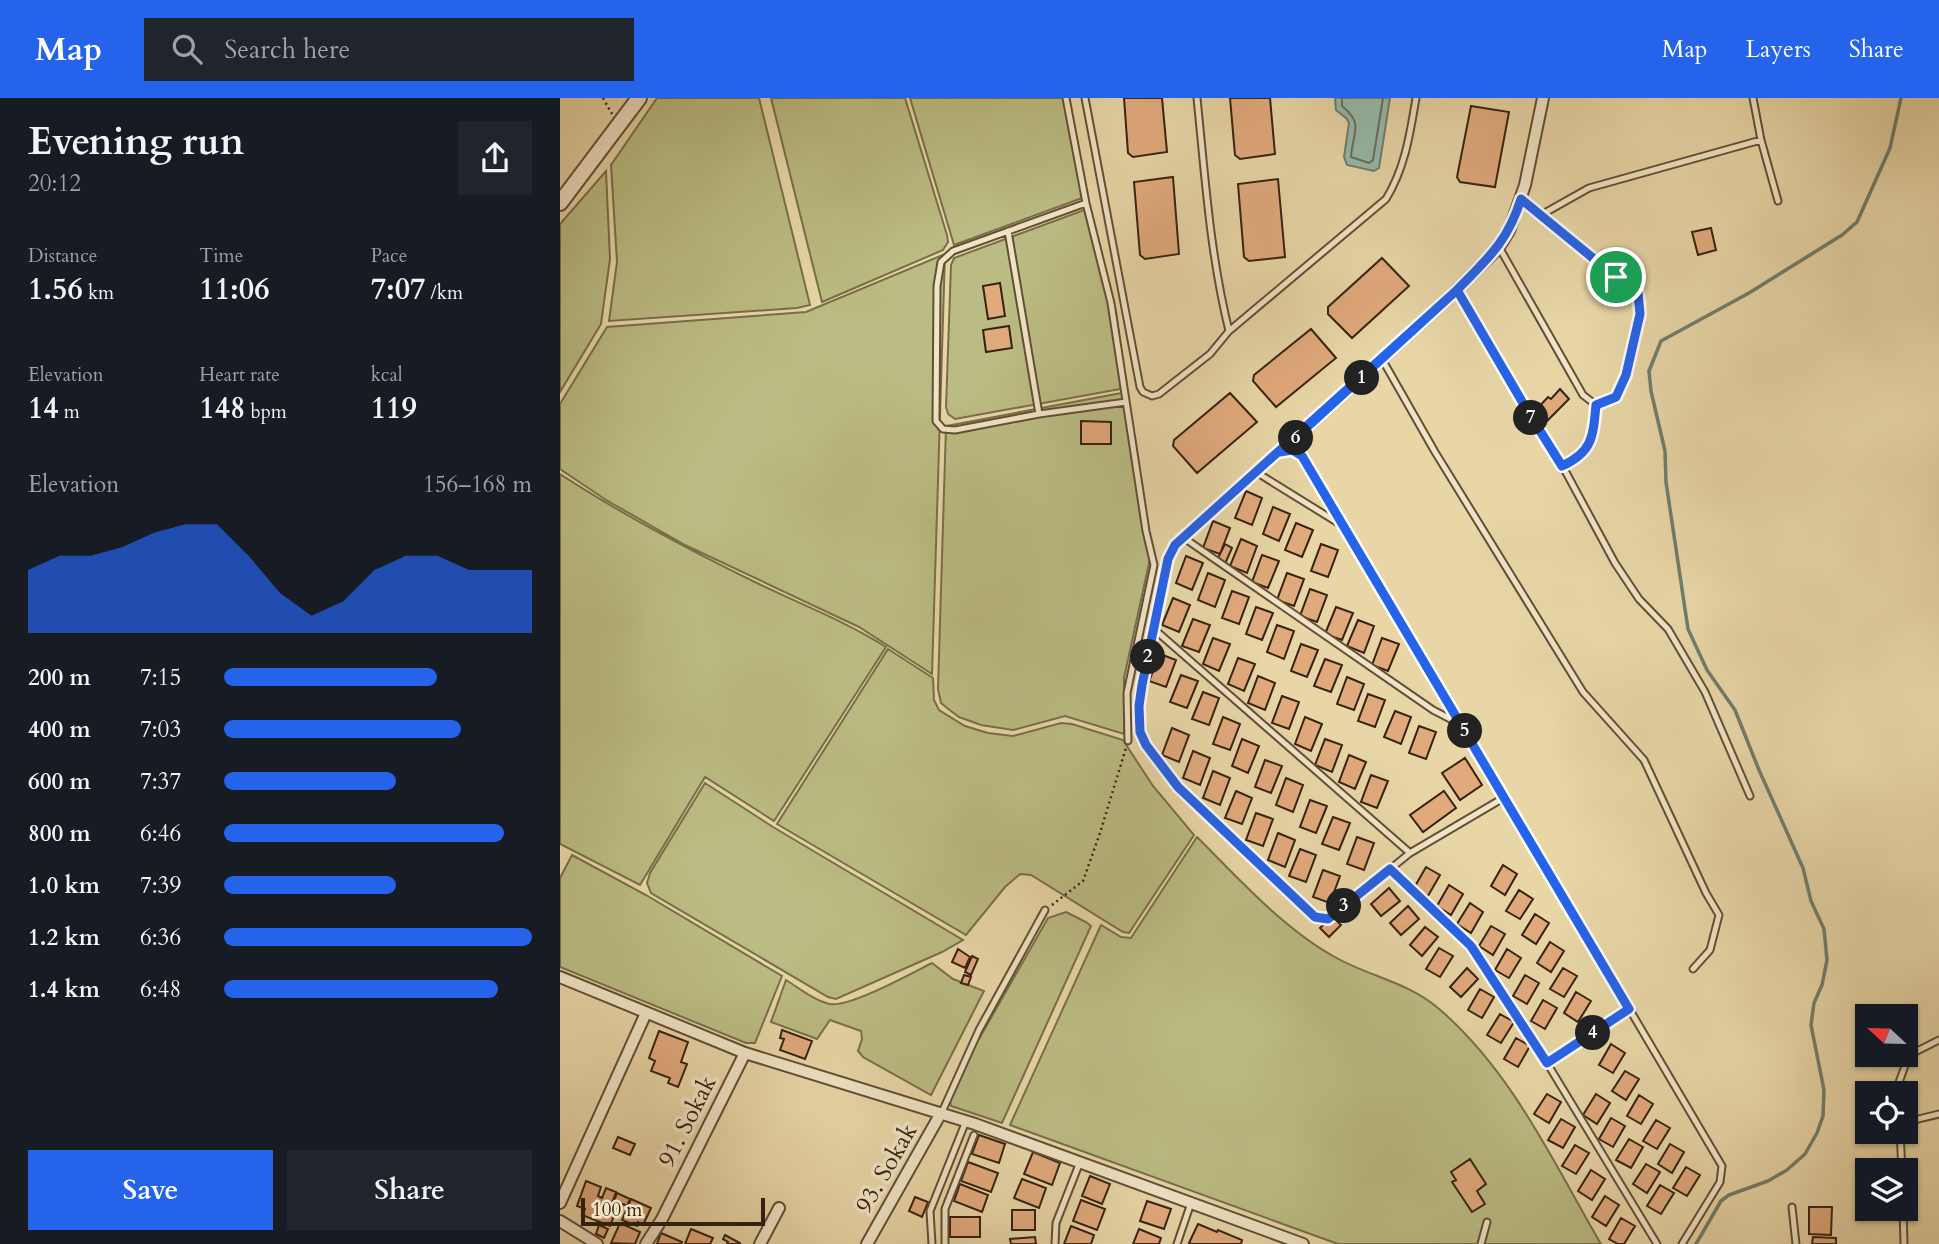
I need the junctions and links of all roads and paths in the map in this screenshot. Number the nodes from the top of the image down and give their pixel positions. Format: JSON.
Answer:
{"nodes":[{"id":1,"x":639,"y":98,"type":"edge"},
{"id":2,"x":1066,"y":98,"type":"edge"},
{"id":3,"x":1085,"y":98,"type":"edge"},
{"id":4,"x":1197,"y":98,"type":"edge"},
{"id":5,"x":1416,"y":98,"type":"edge"},
{"id":6,"x":1544,"y":98,"type":"edge"},
{"id":7,"x":1753,"y":98,"type":"edge"},
{"id":8,"x":1761,"y":140,"type":"junction"},
{"id":9,"x":1521,"y":199,"type":"junction"},
{"id":10,"x":1778,"y":201,"type":"dead end"},
{"id":11,"x":560,"y":203,"type":"edge"},
{"id":12,"x":1086,"y":203,"type":"junction"},
{"id":13,"x":1541,"y":215,"type":"junction"},
{"id":14,"x":1008,"y":231,"type":"junction"},
{"id":15,"x":1499,"y":247,"type":"junction"},
{"id":16,"x":1457,"y":290,"type":"junction"},
{"id":17,"x":1229,"y":331,"type":"junction"},
{"id":18,"x":1382,"y":359,"type":"junction"},
{"id":19,"x":1126,"y":402,"type":"junction"},
{"id":20,"x":1596,"y":405,"type":"junction"},
{"id":21,"x":1039,"y":414,"type":"junction"},
{"id":22,"x":1280,"y":452,"type":"junction"},
{"id":23,"x":1562,"y":466,"type":"junction"},
{"id":24,"x":1256,"y":472,"type":"junction"},
{"id":25,"x":1344,"y":527,"type":"junction"},
{"id":26,"x":1184,"y":538,"type":"junction"},
{"id":27,"x":1154,"y":629,"type":"junction"},
{"id":28,"x":1461,"y":724,"type":"junction"},
{"id":29,"x":1128,"y":741,"type":"joint"},
{"id":30,"x":1750,"y":796,"type":"dead end"},
{"id":31,"x":1504,"y":797,"type":"junction"},
{"id":32,"x":1410,"y":853,"type":"junction"},
{"id":33,"x":1390,"y":869,"type":"junction"},
{"id":34,"x":1045,"y":910,"type":"joint"},
{"id":35,"x":1693,"y":969,"type":"dead end"},
{"id":36,"x":560,"y":977,"type":"edge"},
{"id":37,"x":1629,"y":1009,"type":"junction"},
{"id":38,"x":646,"y":1013,"type":"junction"},
{"id":39,"x":1939,"y":1040,"type":"edge"},
{"id":40,"x":745,"y":1053,"type":"junction"},
{"id":41,"x":1547,"y":1063,"type":"junction"},
{"id":42,"x":1899,"y":1081,"type":"edge"},
{"id":43,"x":941,"y":1113,"type":"junction"},
{"id":44,"x":1939,"y":1114,"type":"edge"},
{"id":45,"x":1918,"y":1119,"type":"edge"},
{"id":46,"x":966,"y":1121,"type":"junction"},
{"id":47,"x":974,"y":1135,"type":"dead end"},
{"id":48,"x":1080,"y":1162,"type":"junction"},
{"id":49,"x":560,"y":1203,"type":"edge"},
{"id":50,"x":1191,"y":1203,"type":"junction"},
{"id":51,"x":1792,"y":1207,"type":"dead end"},
{"id":52,"x":779,"y":1209,"type":"dead end"},
{"id":53,"x":560,"y":1221,"type":"edge"},
{"id":54,"x":1903,"y":1221,"type":"edge"},
{"id":55,"x":1487,"y":1222,"type":"dead end"},
{"id":56,"x":597,"y":1244,"type":"edge"},
{"id":57,"x":646,"y":1244,"type":"edge"},
{"id":58,"x":760,"y":1244,"type":"edge"},
{"id":59,"x":867,"y":1244,"type":"edge"},
{"id":60,"x":933,"y":1244,"type":"edge"},
{"id":61,"x":945,"y":1244,"type":"edge"},
{"id":62,"x":1055,"y":1244,"type":"edge"},
{"id":63,"x":1177,"y":1244,"type":"edge"},
{"id":64,"x":1303,"y":1244,"type":"edge"},
{"id":65,"x":1481,"y":1244,"type":"edge"},
{"id":66,"x":1657,"y":1244,"type":"edge"},
{"id":67,"x":1682,"y":1244,"type":"edge"},
{"id":68,"x":1796,"y":1244,"type":"edge"},
{"id":69,"x":1904,"y":1244,"type":"edge"}],
"edges":[{"from":1,"to":11,"type":"street"},
{"from":2,"to":12,"type":"lane"},
{"from":3,"to":17,"type":"lane"},
{"from":4,"to":17,"type":"lane"},
{"from":5,"to":17,"type":"lane"},
{"from":6,"to":9,"type":"street"},
{"from":7,"to":8,"type":"lane"},
{"from":8,"to":10,"type":"lane"},
{"from":8,"to":13,"type":"lane"},
{"from":9,"to":13,"type":"lane"},
{"from":9,"to":15,"type":"street"},
{"from":12,"to":14,"type":"lane"},
{"from":12,"to":19,"type":"lane"},
{"from":13,"to":20,"type":"lane"},
{"from":14,"to":21,"type":"lane"},
{"from":14,"to":21,"type":"lane"},
{"from":15,"to":16,"type":"street"},
{"from":15,"to":20,"type":"lane"},
{"from":16,"to":18,"type":"street"},
{"from":16,"to":23,"type":"lane"},
{"from":18,"to":22,"type":"street"},
{"from":18,"to":35,"type":"lane"},
{"from":19,"to":21,"type":"lane"},
{"from":19,"to":29,"type":"lane"},
{"from":20,"to":23,"type":"lane"},
{"from":22,"to":24,"type":"lane"},
{"from":22,"to":25,"type":"lane"},
{"from":23,"to":30,"type":"lane"},
{"from":24,"to":25,"type":"lane"},
{"from":24,"to":26,"type":"lane"},
{"from":25,"to":28,"type":"lane"},
{"from":26,"to":27,"type":"lane"},
{"from":26,"to":28,"type":"lane"},
{"from":27,"to":32,"type":"lane"},
{"from":27,"to":33,"type":"lane"},
{"from":28,"to":31,"type":"lane"},
{"from":29,"to":34,"type":"path"},
{"from":31,"to":32,"type":"lane"},
{"from":31,"to":37,"type":"lane"},
{"from":32,"to":33,"type":"lane"},
{"from":33,"to":41,"type":"lane"},
{"from":34,"to":43,"type":"lane"},
{"from":36,"to":38,"type":"street"},
{"from":37,"to":41,"type":"lane"},
{"from":37,"to":67,"type":"lane"},
{"from":38,"to":40,"type":"street"},
{"from":38,"to":49,"type":"street"},
{"from":39,"to":42,"type":"lane"},
{"from":40,"to":43,"type":"street"},
{"from":40,"to":57,"type":"street","name":"91. Sokak"},
{"from":41,"to":66,"type":"lane"},
{"from":43,"to":46,"type":"street"},
{"from":43,"to":59,"type":"street","name":"93. Sokak"},
{"from":44,"to":45,"type":"lane"},
{"from":46,"to":48,"type":"street"},
{"from":46,"to":60,"type":"lane"},
{"from":47,"to":61,"type":"lane"},
{"from":48,"to":50,"type":"street"},
{"from":48,"to":62,"type":"lane"},
{"from":50,"to":63,"type":"lane"},
{"from":50,"to":64,"type":"street"},
{"from":51,"to":68,"type":"lane"},
{"from":52,"to":58,"type":"street"},
{"from":53,"to":56,"type":"street"},
{"from":54,"to":69,"type":"lane"},
{"from":55,"to":65,"type":"lane"}]}
